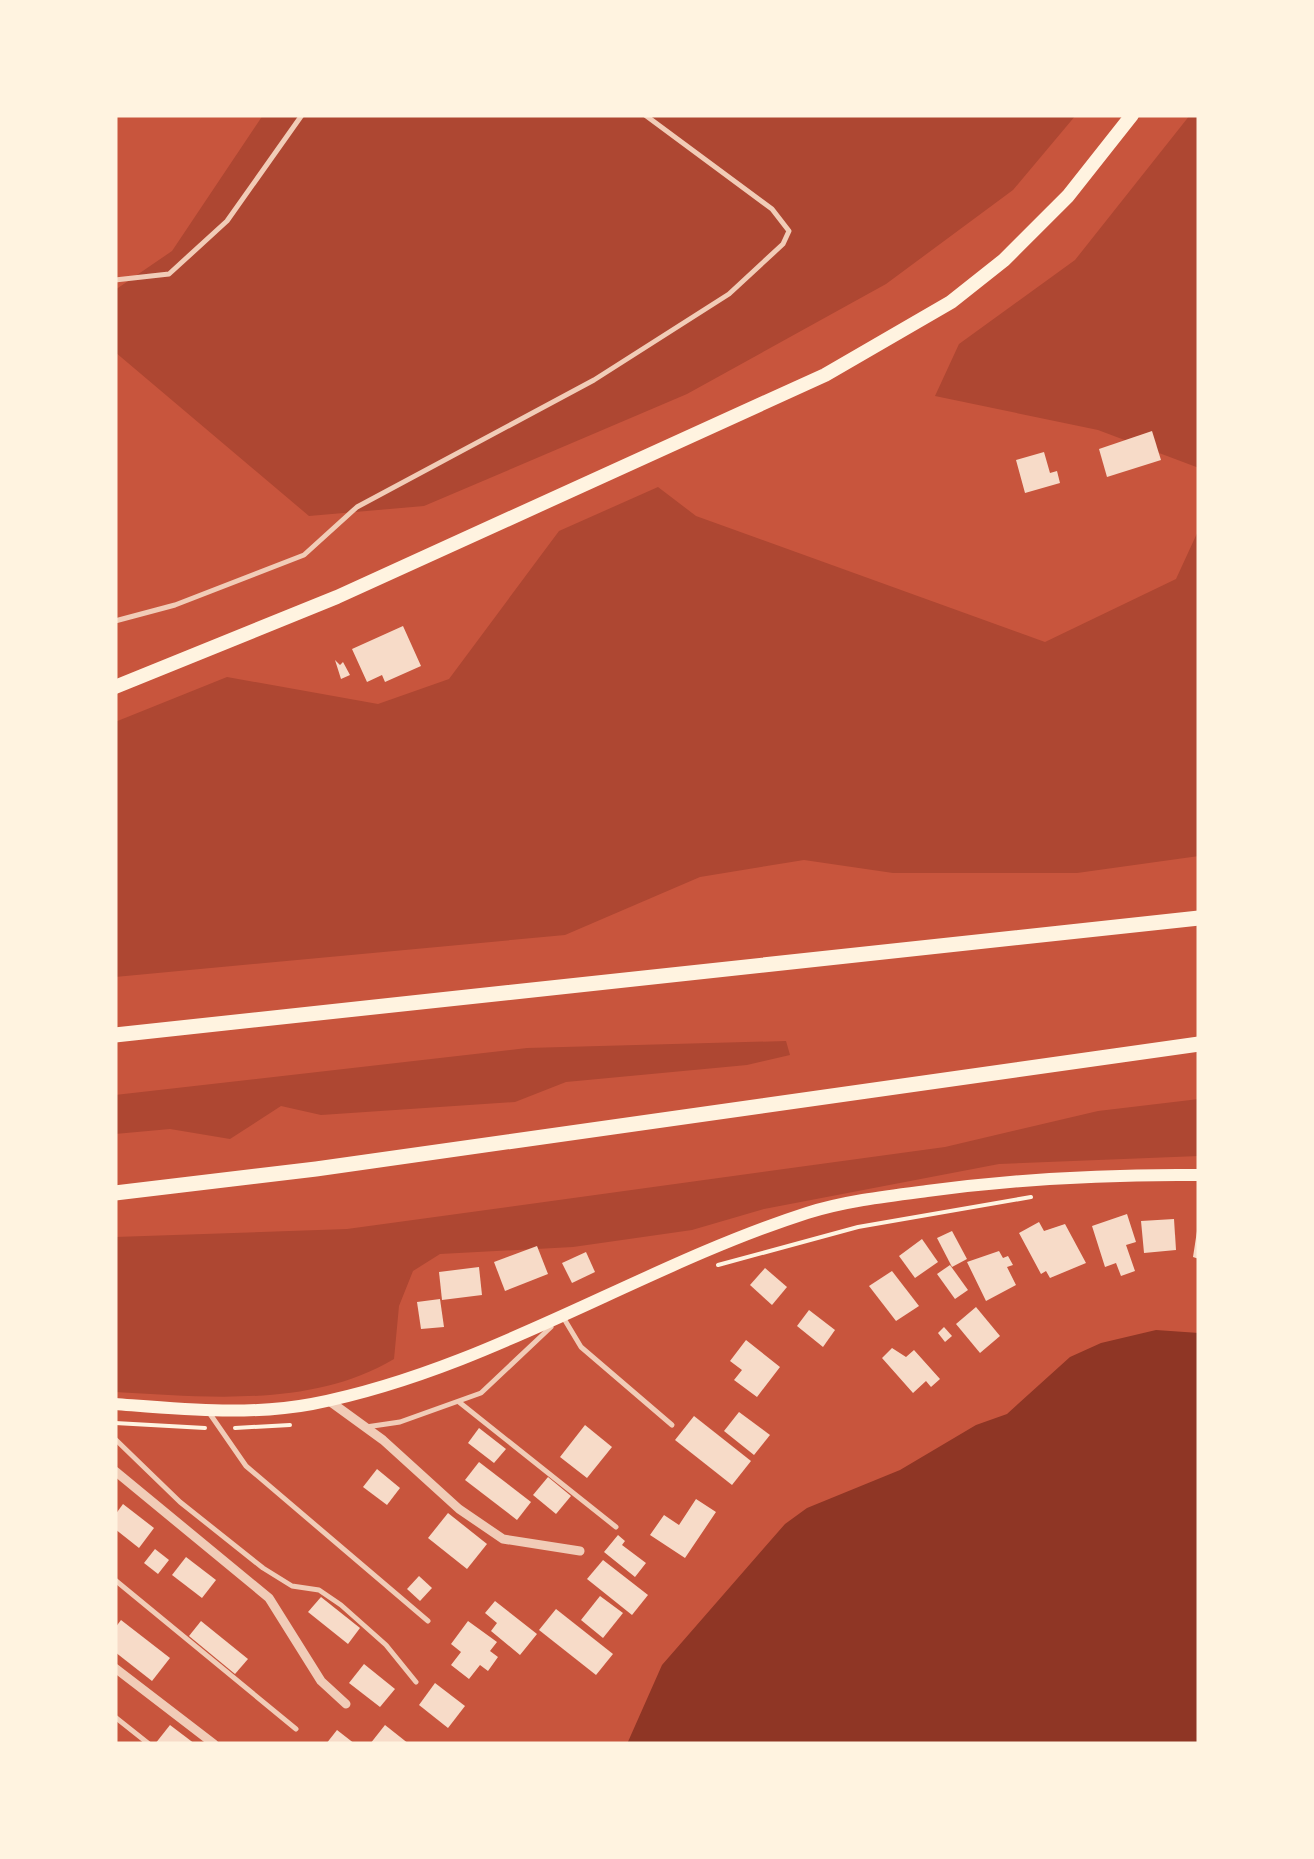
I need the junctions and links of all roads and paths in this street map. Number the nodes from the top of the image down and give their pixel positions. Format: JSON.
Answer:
{"nodes":[{"id":1,"x":302,"y":115,"type":"edge"},
{"id":2,"x":645,"y":115,"type":"edge"},
{"id":3,"x":1132,"y":115,"type":"edge"},
{"id":4,"x":115,"y":280,"type":"edge"},
{"id":5,"x":115,"y":621,"type":"edge"},
{"id":6,"x":115,"y":686,"type":"edge"},
{"id":7,"x":1199,"y":918,"type":"edge"},
{"id":8,"x":115,"y":1034,"type":"edge"},
{"id":9,"x":1199,"y":1044,"type":"edge"},
{"id":10,"x":1199,"y":1175,"type":"edge"},
{"id":11,"x":115,"y":1193,"type":"edge"},
{"id":12,"x":1033,"y":1197,"type":"dead end"},
{"id":13,"x":702,"y":1270,"type":"dead end"},
{"id":14,"x":562,"y":1316,"type":"junction"},
{"id":15,"x":328,"y":1400,"type":"junction"},
{"id":16,"x":459,"y":1402,"type":"junction"},
{"id":17,"x":115,"y":1404,"type":"edge"},
{"id":18,"x":208,"y":1410,"type":"junction"},
{"id":19,"x":672,"y":1425,"type":"dead end"},
{"id":20,"x":366,"y":1427,"type":"junction"},
{"id":21,"x":115,"y":1439,"type":"edge"},
{"id":22,"x":115,"y":1471,"type":"edge"},
{"id":23,"x":616,"y":1527,"type":"dead end"},
{"id":24,"x":580,"y":1552,"type":"dead end"},
{"id":25,"x":115,"y":1580,"type":"edge"},
{"id":26,"x":428,"y":1621,"type":"dead end"},
{"id":27,"x":115,"y":1668,"type":"edge"},
{"id":28,"x":416,"y":1682,"type":"dead end"},
{"id":29,"x":346,"y":1704,"type":"dead end"},
{"id":30,"x":115,"y":1717,"type":"edge"},
{"id":31,"x":296,"y":1729,"type":"dead end"},
{"id":32,"x":149,"y":1744,"type":"edge"},
{"id":33,"x":214,"y":1744,"type":"edge"}],
"edges":[{"from":1,"to":4,"type":"lane"},
{"from":2,"to":5,"type":"lane"},
{"from":3,"to":6,"type":"main road"},
{"from":7,"to":8,"type":"highway"},
{"from":9,"to":11,"type":"highway"},
{"from":10,"to":14,"type":"main road"},
{"from":12,"to":13,"type":"path"},
{"from":14,"to":15,"type":"main road"},
{"from":14,"to":16,"type":"lane"},
{"from":14,"to":19,"type":"lane"},
{"from":15,"to":18,"type":"main road"},
{"from":15,"to":20,"type":"street"},
{"from":16,"to":20,"type":"lane"},
{"from":16,"to":23,"type":"lane"},
{"from":17,"to":18,"type":"main road"},
{"from":18,"to":26,"type":"lane"},
{"from":20,"to":24,"type":"street"},
{"from":21,"to":28,"type":"lane"},
{"from":22,"to":29,"type":"street"},
{"from":25,"to":31,"type":"lane"},
{"from":27,"to":33,"type":"street"},
{"from":30,"to":32,"type":"lane"}]}
